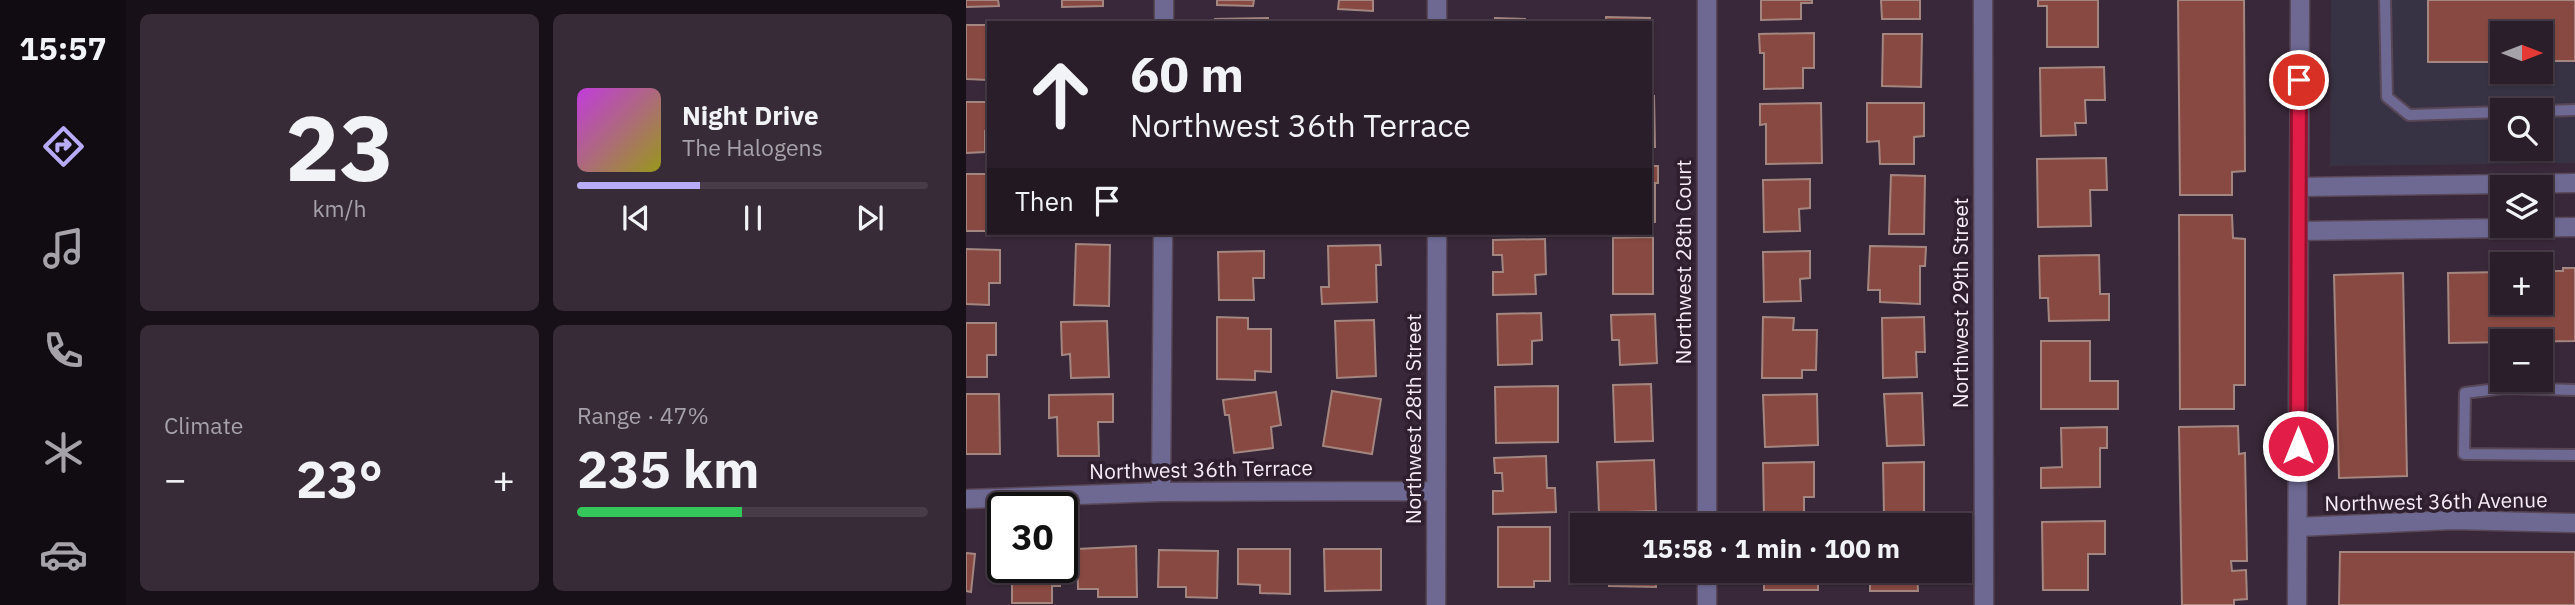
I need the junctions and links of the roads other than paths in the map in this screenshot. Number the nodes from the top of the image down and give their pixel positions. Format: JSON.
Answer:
{"nodes":[{"id":1,"x":1164,"y":0,"type":"edge"},
{"id":2,"x":1437,"y":0,"type":"edge"},
{"id":3,"x":1707,"y":0,"type":"edge"},
{"id":4,"x":1983,"y":0,"type":"edge"},
{"id":5,"x":2300,"y":0,"type":"edge"},
{"id":6,"x":2385,"y":0,"type":"edge"},
{"id":7,"x":1164,"y":21,"type":"edge"},
{"id":8,"x":1437,"y":21,"type":"edge"},
{"id":9,"x":2575,"y":110,"type":"edge"},
{"id":10,"x":2553,"y":111,"type":"edge"},
{"id":11,"x":2490,"y":112,"type":"edge"},
{"id":12,"x":2575,"y":183,"type":"edge"},
{"id":13,"x":2299,"y":187,"type":"junction"},
{"id":14,"x":2575,"y":228,"type":"edge"},
{"id":15,"x":2299,"y":230,"type":"junction"},
{"id":16,"x":1163,"y":235,"type":"edge"},
{"id":17,"x":1437,"y":235,"type":"edge"},
{"id":18,"x":2575,"y":390,"type":"edge"},
{"id":19,"x":2575,"y":455,"type":"edge"},
{"id":20,"x":1436,"y":491,"type":"junction"},
{"id":21,"x":1161,"y":492,"type":"junction"},
{"id":22,"x":966,"y":499,"type":"edge"},
{"id":23,"x":1707,"y":513,"type":"edge"},
{"id":24,"x":2575,"y":523,"type":"edge"},
{"id":25,"x":2298,"y":527,"type":"junction"},
{"id":26,"x":1707,"y":583,"type":"edge"},
{"id":27,"x":1436,"y":605,"type":"edge"},
{"id":28,"x":1707,"y":605,"type":"edge"},
{"id":29,"x":1984,"y":605,"type":"edge"},
{"id":30,"x":2297,"y":605,"type":"edge"}],
"edges":[{"from":1,"to":7,"type":"street"},
{"from":2,"to":8,"type":"street"},
{"from":3,"to":23,"type":"street","name":"Northwest 28th Court"},
{"from":4,"to":29,"type":"street","name":"Northwest 29th Street"},
{"from":5,"to":13,"type":"street"},
{"from":6,"to":11,"type":"lane"},
{"from":9,"to":10,"type":"lane"},
{"from":12,"to":13,"type":"street"},
{"from":13,"to":15,"type":"street"},
{"from":14,"to":15,"type":"street"},
{"from":15,"to":25,"type":"street"},
{"from":16,"to":21,"type":"street"},
{"from":17,"to":20,"type":"street","name":"Northwest 28th Street"},
{"from":18,"to":19,"type":"lane"},
{"from":20,"to":21,"type":"street","name":"Northwest 36th Terrace"},
{"from":20,"to":27,"type":"street","name":"Northwest 28th Street"},
{"from":21,"to":22,"type":"street","name":"Northwest 36th Terrace"},
{"from":24,"to":25,"type":"street","name":"Northwest 36th Avenue"},
{"from":25,"to":30,"type":"street"},
{"from":26,"to":28,"type":"street"}]}
